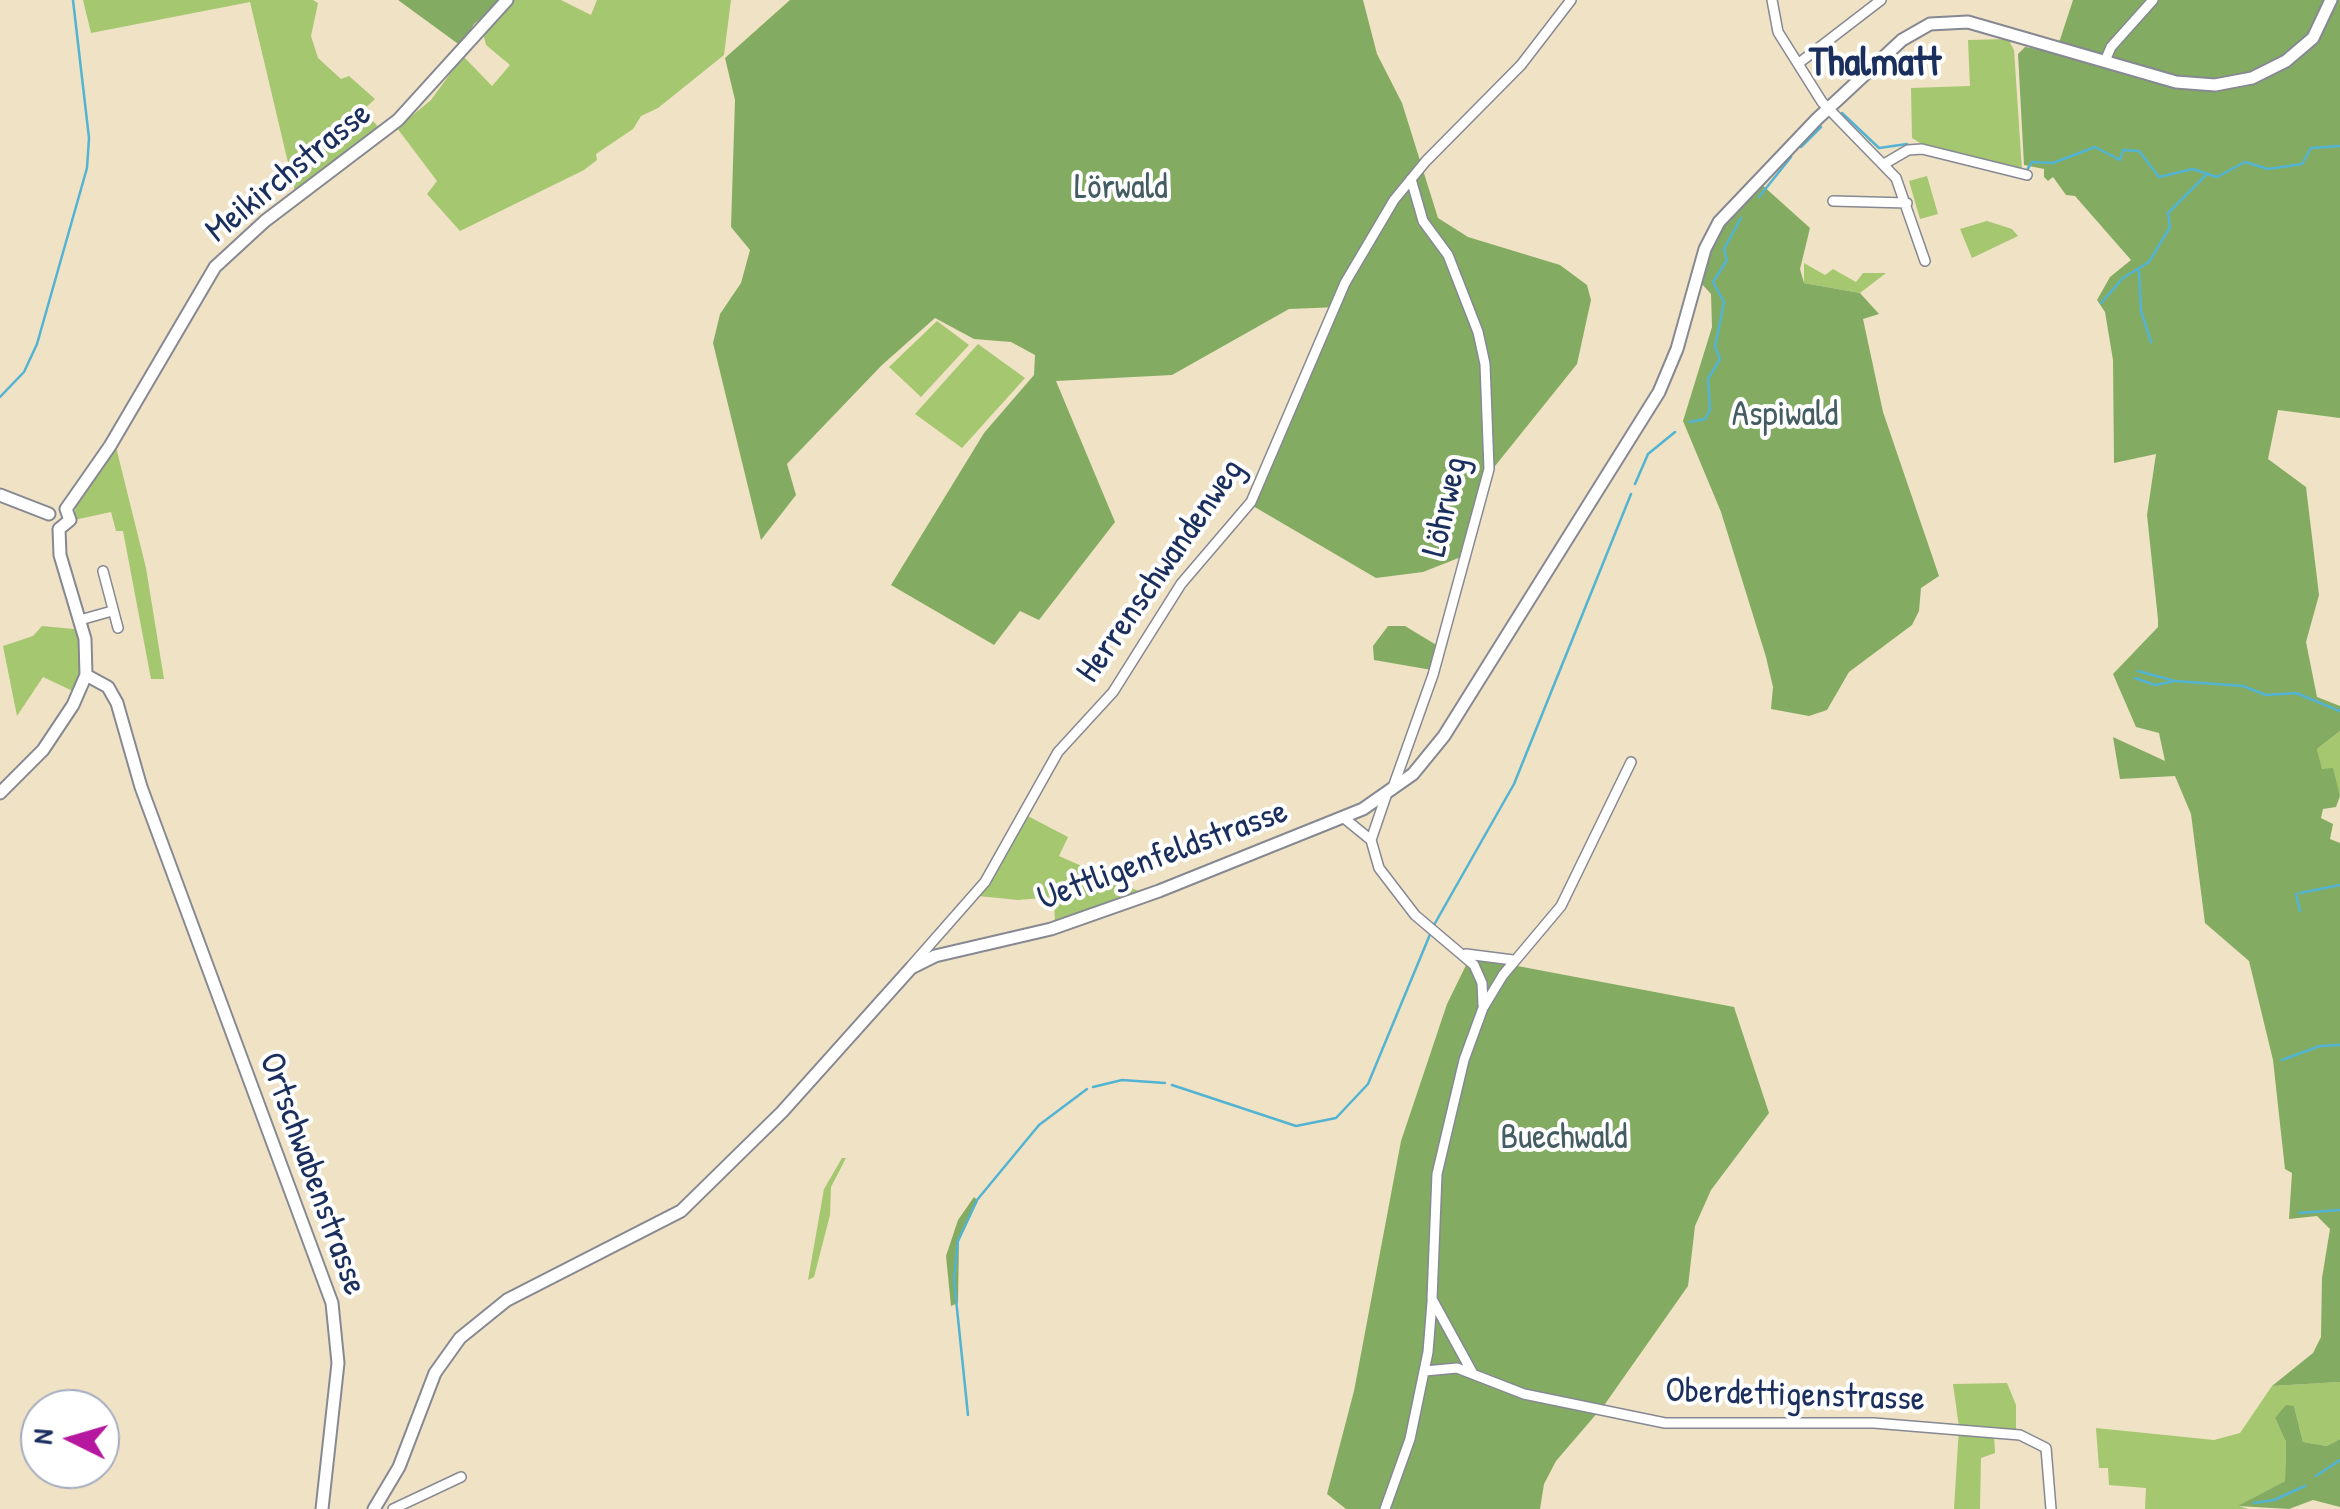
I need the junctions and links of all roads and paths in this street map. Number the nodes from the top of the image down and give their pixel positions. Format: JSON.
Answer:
{"nodes":[{"id":1,"x":507,"y":0,"type":"edge"},
{"id":2,"x":1571,"y":0,"type":"edge"},
{"id":3,"x":1772,"y":0,"type":"edge"},
{"id":4,"x":1880,"y":0,"type":"edge"},
{"id":5,"x":2153,"y":0,"type":"edge"},
{"id":6,"x":2331,"y":0,"type":"edge"},
{"id":7,"x":2105,"y":61,"type":"junction"},
{"id":8,"x":1798,"y":64,"type":"junction"},
{"id":9,"x":1828,"y":108,"type":"junction"},
{"id":10,"x":1884,"y":164,"type":"junction"},
{"id":11,"x":2027,"y":176,"type":"dead end"},
{"id":12,"x":1411,"y":179,"type":"junction"},
{"id":13,"x":1833,"y":201,"type":"dead end"},
{"id":14,"x":1906,"y":203,"type":"junction"},
{"id":15,"x":1924,"y":260,"type":"dead end"},
{"id":16,"x":0,"y":495,"type":"edge"},
{"id":17,"x":66,"y":509,"type":"junction"},
{"id":18,"x":48,"y":514,"type":"junction"},
{"id":19,"x":59,"y":529,"type":"junction"},
{"id":20,"x":103,"y":571,"type":"dead end"},
{"id":21,"x":112,"y":610,"type":"junction"},
{"id":22,"x":80,"y":620,"type":"junction"},
{"id":23,"x":118,"y":628,"type":"dead end"},
{"id":24,"x":86,"y":675,"type":"junction"},
{"id":25,"x":1631,"y":762,"type":"dead end"},
{"id":26,"x":0,"y":792,"type":"edge"},
{"id":27,"x":1389,"y":794,"type":"junction"},
{"id":28,"x":1344,"y":818,"type":"junction"},
{"id":29,"x":1371,"y":840,"type":"junction"},
{"id":30,"x":934,"y":940,"type":"junction"},
{"id":31,"x":941,"y":954,"type":"junction"},
{"id":32,"x":1464,"y":954,"type":"junction"},
{"id":33,"x":1513,"y":960,"type":"junction"},
{"id":34,"x":911,"y":968,"type":"junction"},
{"id":35,"x":1483,"y":1008,"type":"junction"},
{"id":36,"x":1432,"y":1299,"type":"junction"},
{"id":37,"x":1425,"y":1370,"type":"junction"},
{"id":38,"x":1472,"y":1372,"type":"junction"},
{"id":39,"x":461,"y":1477,"type":"dead end"},
{"id":40,"x":377,"y":1505,"type":"edge"},
{"id":41,"x":322,"y":1509,"type":"edge"},
{"id":42,"x":392,"y":1509,"type":"edge"},
{"id":43,"x":1385,"y":1509,"type":"edge"},
{"id":44,"x":2051,"y":1509,"type":"edge"}],
"edges":[{"from":1,"to":17,"type":"main road","name":"Meikirchstrasse"},
{"from":2,"to":12,"type":"street","name":"Herrenschwandenweg"},
{"from":3,"to":8,"type":"street"},
{"from":4,"to":8,"type":"street"},
{"from":5,"to":7,"type":"street"},
{"from":6,"to":7,"type":"main road","name":"Uettligenfeldstrasse"},
{"from":7,"to":9,"type":"main road","name":"Uettligenfeldstrasse"},
{"from":8,"to":9,"type":"street"},
{"from":9,"to":10,"type":"street"},
{"from":9,"to":27,"type":"main road","name":"Uettligenfeldstrasse"},
{"from":10,"to":11,"type":"street"},
{"from":10,"to":14,"type":"street"},
{"from":12,"to":27,"type":"street","name":"Löhrweg"},
{"from":12,"to":30,"type":"street","name":"Herrenschwandenweg"},
{"from":13,"to":14,"type":"street"},
{"from":14,"to":15,"type":"street"},
{"from":16,"to":18,"type":"main road"},
{"from":17,"to":18,"type":"main road"},
{"from":17,"to":19,"type":"main road"},
{"from":18,"to":19,"type":"main road"},
{"from":19,"to":22,"type":"main road"},
{"from":20,"to":21,"type":"street"},
{"from":21,"to":22,"type":"street"},
{"from":21,"to":23,"type":"street"},
{"from":22,"to":24,"type":"main road"},
{"from":24,"to":26,"type":"main road"},
{"from":24,"to":41,"type":"main road","name":"Ortschwabenstrasse"},
{"from":25,"to":33,"type":"street"},
{"from":27,"to":28,"type":"main road","name":"Uettligenfeldstrasse"},
{"from":27,"to":29,"type":"street","name":"Löhrweg"},
{"from":28,"to":29,"type":"street"},
{"from":28,"to":31,"type":"main road","name":"Uettligenfeldstrasse"},
{"from":29,"to":32,"type":"street"},
{"from":30,"to":31,"type":"street"},
{"from":30,"to":34,"type":"street","name":"Herrenschwandenweg"},
{"from":31,"to":34,"type":"main road","name":"Uettligenfeldstrasse"},
{"from":32,"to":33,"type":"street"},
{"from":32,"to":35,"type":"street"},
{"from":33,"to":35,"type":"street"},
{"from":34,"to":40,"type":"main road","name":"Uettligenfeldstrasse"},
{"from":35,"to":36,"type":"street"},
{"from":36,"to":37,"type":"street"},
{"from":36,"to":38,"type":"street"},
{"from":37,"to":38,"type":"street","name":"Oberdettigenstrasse"},
{"from":37,"to":43,"type":"street"},
{"from":38,"to":44,"type":"street","name":"Oberdettigenstrasse"},
{"from":39,"to":42,"type":"street"},
{"from":40,"to":42,"type":"street"}]}
